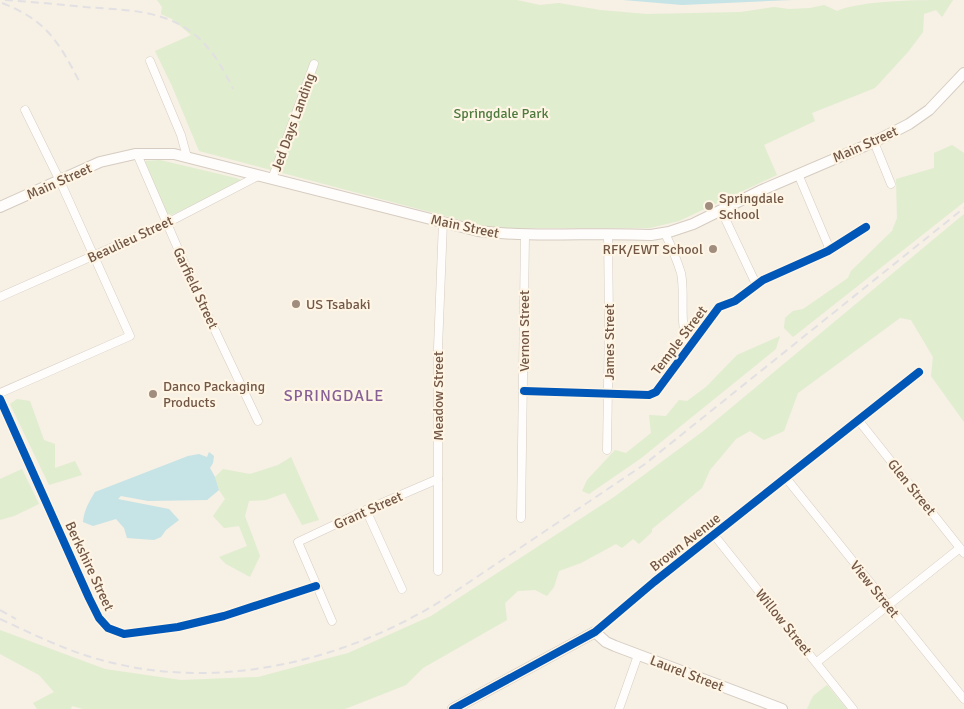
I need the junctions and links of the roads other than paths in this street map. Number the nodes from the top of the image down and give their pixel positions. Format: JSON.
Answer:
{"nodes":[{"id":1,"x":150,"y":61,"type":"dead end"},
{"id":2,"x":314,"y":64,"type":"dead end"},
{"id":3,"x":964,"y":73,"type":"edge"},
{"id":4,"x":25,"y":110,"type":"dead end"},
{"id":5,"x":874,"y":142,"type":"junction"},
{"id":6,"x":137,"y":154,"type":"junction"},
{"id":7,"x":187,"y":157,"type":"junction"},
{"id":8,"x":798,"y":174,"type":"junction"},
{"id":9,"x":258,"y":176,"type":"junction"},
{"id":10,"x":272,"y":179,"type":"junction"},
{"id":11,"x":60,"y":181,"type":"junction"},
{"id":12,"x":890,"y":184,"type":"dead end"},
{"id":13,"x":0,"y":207,"type":"edge"},
{"id":14,"x":721,"y":210,"type":"junction"},
{"id":15,"x":443,"y":222,"type":"junction"},
{"id":16,"x":167,"y":223,"type":"junction"},
{"id":17,"x":866,"y":227,"type":"dead end"},
{"id":18,"x":665,"y":233,"type":"junction"},
{"id":19,"x":608,"y":234,"type":"junction"},
{"id":20,"x":525,"y":235,"type":"junction"},
{"id":21,"x":828,"y":251,"type":"junction"},
{"id":22,"x":95,"y":256,"type":"junction"},
{"id":23,"x":756,"y":284,"type":"junction"},
{"id":24,"x":0,"y":297,"type":"edge"},
{"id":25,"x":691,"y":346,"type":"junction"},
{"id":26,"x":919,"y":372,"type":"dead end"},
{"id":27,"x":524,"y":391,"type":"junction"},
{"id":28,"x":0,"y":394,"type":"edge"},
{"id":29,"x":609,"y":394,"type":"junction"},
{"id":30,"x":0,"y":399,"type":"edge"},
{"id":31,"x":258,"y":420,"type":"dead end"},
{"id":32,"x":859,"y":421,"type":"junction"},
{"id":33,"x":608,"y":450,"type":"dead end"},
{"id":34,"x":786,"y":478,"type":"junction"},
{"id":35,"x":438,"y":479,"type":"junction"},
{"id":36,"x":366,"y":510,"type":"junction"},
{"id":37,"x":521,"y":518,"type":"dead end"},
{"id":38,"x":714,"y":535,"type":"junction"},
{"id":39,"x":962,"y":551,"type":"edge"},
{"id":40,"x":438,"y":571,"type":"dead end"},
{"id":41,"x":316,"y":586,"type":"junction"},
{"id":42,"x":402,"y":589,"type":"dead end"},
{"id":43,"x":888,"y":605,"type":"junction"},
{"id":44,"x":332,"y":621,"type":"dead end"},
{"id":45,"x":595,"y":632,"type":"junction"},
{"id":46,"x":638,"y":655,"type":"junction"},
{"id":47,"x":817,"y":662,"type":"junction"},
{"id":48,"x":964,"y":699,"type":"edge"},
{"id":49,"x":453,"y":709,"type":"edge"},
{"id":50,"x":619,"y":709,"type":"edge"},
{"id":51,"x":782,"y":709,"type":"edge"},
{"id":52,"x":853,"y":709,"type":"edge"}],
"edges":[{"from":1,"to":7,"type":"street"},
{"from":2,"to":10,"type":"street","name":"Jed Days Landing"},
{"from":3,"to":5,"type":"main road","name":"Main Street"},
{"from":4,"to":11,"type":"street"},
{"from":5,"to":8,"type":"main road","name":"Main Street"},
{"from":5,"to":12,"type":"street"},
{"from":6,"to":7,"type":"main road","name":"Main Street"},
{"from":6,"to":11,"type":"main road","name":"Main Street"},
{"from":6,"to":16,"type":"street","name":"Garfield Street"},
{"from":7,"to":9,"type":"main road","name":"Main Street"},
{"from":8,"to":14,"type":"main road","name":"Main Street"},
{"from":8,"to":21,"type":"street"},
{"from":9,"to":10,"type":"main road","name":"Main Street"},
{"from":9,"to":16,"type":"street","name":"Beaulieu Street"},
{"from":10,"to":15,"type":"main road","name":"Main Street"},
{"from":11,"to":13,"type":"main road","name":"Main Street"},
{"from":11,"to":22,"type":"street"},
{"from":14,"to":18,"type":"main road","name":"Main Street"},
{"from":14,"to":23,"type":"street"},
{"from":15,"to":20,"type":"main road","name":"Main Street"},
{"from":15,"to":35,"type":"street","name":"Meadow Street"},
{"from":16,"to":22,"type":"street","name":"Beaulieu Street"},
{"from":16,"to":31,"type":"street","name":"Garfield Street"},
{"from":17,"to":21,"type":"street","name":"Temple Street"},
{"from":18,"to":19,"type":"main road","name":"Main Street"},
{"from":18,"to":25,"type":"street"},
{"from":19,"to":20,"type":"main road","name":"Main Street"},
{"from":19,"to":29,"type":"street","name":"James Street"},
{"from":20,"to":27,"type":"street","name":"Vernon Street"},
{"from":21,"to":23,"type":"street","name":"Temple Street"},
{"from":22,"to":24,"type":"street","name":"Beaulieu Street"},
{"from":22,"to":28,"type":"street"},
{"from":23,"to":25,"type":"street","name":"Temple Street"},
{"from":25,"to":29,"type":"street","name":"Temple Street"},
{"from":26,"to":32,"type":"street","name":"Brown Avenue"},
{"from":27,"to":29,"type":"street","name":"Temple Street"},
{"from":27,"to":37,"type":"street","name":"Vernon Street"},
{"from":29,"to":33,"type":"street","name":"James Street"},
{"from":30,"to":41,"type":"street","name":"Berkshire Street"},
{"from":32,"to":34,"type":"street","name":"Brown Avenue"},
{"from":32,"to":39,"type":"street","name":"Glen Street"},
{"from":34,"to":38,"type":"street","name":"Brown Avenue"},
{"from":34,"to":43,"type":"street","name":"View Street"},
{"from":35,"to":36,"type":"street","name":"Grant Street"},
{"from":35,"to":40,"type":"street","name":"Meadow Street"},
{"from":36,"to":41,"type":"street","name":"Grant Street"},
{"from":36,"to":42,"type":"street"},
{"from":38,"to":45,"type":"street","name":"Brown Avenue"},
{"from":38,"to":47,"type":"street","name":"Willow Street"},
{"from":39,"to":43,"type":"street"},
{"from":41,"to":44,"type":"street"},
{"from":43,"to":47,"type":"street"},
{"from":43,"to":48,"type":"street","name":"View Street"},
{"from":45,"to":46,"type":"main road","name":"Laurel Street"},
{"from":45,"to":49,"type":"main road","name":"Brown Avenue"},
{"from":46,"to":50,"type":"street"},
{"from":46,"to":51,"type":"main road","name":"Laurel Street"},
{"from":47,"to":52,"type":"street","name":"Willow Street"}]}
